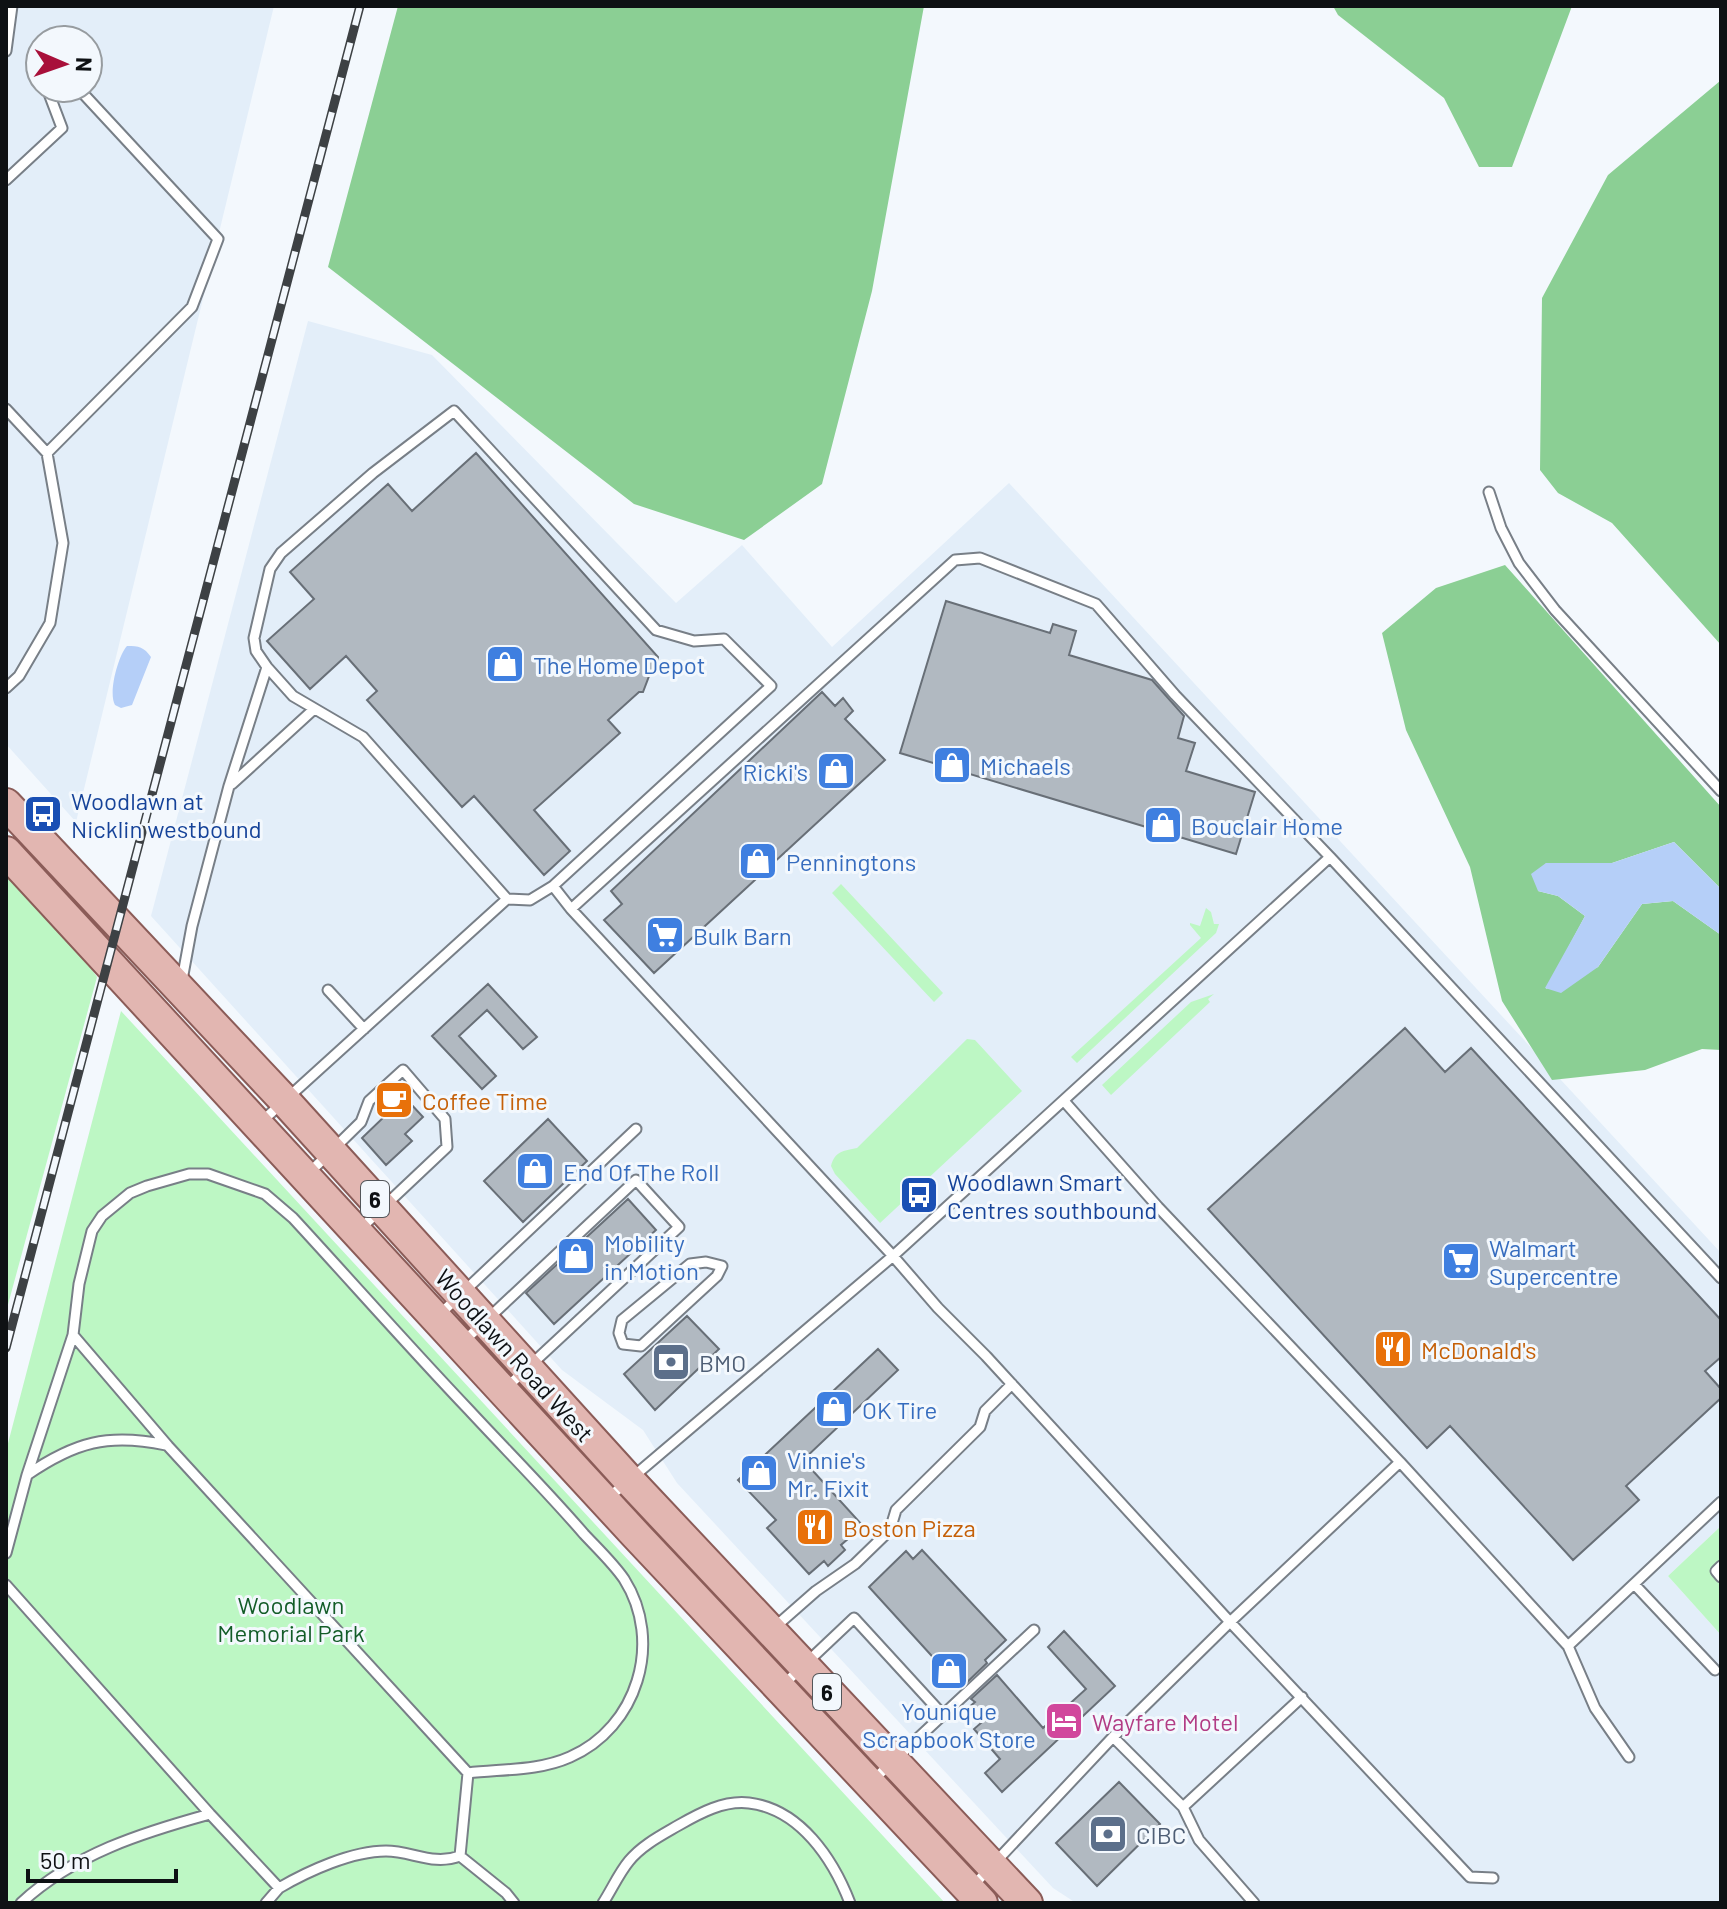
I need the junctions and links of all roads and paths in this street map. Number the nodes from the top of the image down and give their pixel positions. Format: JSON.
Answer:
{"nodes":[{"id":1,"x":12,"y":6,"type":"edge"},
{"id":2,"x":6,"y":51,"type":"edge"},
{"id":3,"x":53,"y":104,"type":"edge"},
{"id":4,"x":93,"y":104,"type":"edge"},
{"id":5,"x":6,"y":180,"type":"edge"},
{"id":6,"x":6,"y":409,"type":"edge"},
{"id":7,"x":47,"y":453,"type":"junction"},
{"id":8,"x":1489,"y":492,"type":"dead end"},
{"id":9,"x":267,"y":667,"type":"junction"},
{"id":10,"x":6,"y":688,"type":"edge"},
{"id":11,"x":313,"y":710,"type":"junction"},
{"id":12,"x":229,"y":786,"type":"junction"},
{"id":13,"x":1721,"y":791,"type":"edge"},
{"id":14,"x":6,"y":804,"type":"edge"},
{"id":15,"x":6,"y":852,"type":"edge"},
{"id":16,"x":1330,"y":857,"type":"junction"},
{"id":17,"x":553,"y":886,"type":"junction"},
{"id":18,"x":507,"y":899,"type":"junction"},
{"id":19,"x":571,"y":909,"type":"junction"},
{"id":20,"x":180,"y":987,"type":"junction"},
{"id":21,"x":328,"y":990,"type":"dead end"},
{"id":22,"x":364,"y":1029,"type":"junction"},
{"id":23,"x":285,"y":1101,"type":"junction"},
{"id":24,"x":1064,"y":1101,"type":"junction"},
{"id":25,"x":258,"y":1126,"type":"junction"},
{"id":26,"x":636,"y":1129,"type":"dead end"},
{"id":27,"x":331,"y":1152,"type":"junction"},
{"id":28,"x":306,"y":1176,"type":"junction"},
{"id":29,"x":382,"y":1208,"type":"junction"},
{"id":30,"x":356,"y":1233,"type":"junction"},
{"id":31,"x":893,"y":1256,"type":"junction"},
{"id":32,"x":722,"y":1266,"type":"joint"},
{"id":33,"x":1721,"y":1278,"type":"edge"},
{"id":34,"x":461,"y":1295,"type":"junction"},
{"id":35,"x":436,"y":1318,"type":"junction"},
{"id":36,"x":485,"y":1321,"type":"junction"},
{"id":37,"x":73,"y":1335,"type":"junction"},
{"id":38,"x":460,"y":1345,"type":"junction"},
{"id":39,"x":526,"y":1368,"type":"junction"},
{"id":40,"x":1012,"y":1384,"type":"junction"},
{"id":41,"x":502,"y":1391,"type":"junction"},
{"id":42,"x":168,"y":1446,"type":"junction"},
{"id":43,"x":1400,"y":1462,"type":"junction"},
{"id":44,"x":27,"y":1475,"type":"junction"},
{"id":45,"x":628,"y":1479,"type":"junction"},
{"id":46,"x":605,"y":1502,"type":"junction"},
{"id":47,"x":1721,"y":1502,"type":"edge"},
{"id":48,"x":6,"y":1553,"type":"edge"},
{"id":49,"x":1721,"y":1566,"type":"edge"},
{"id":50,"x":1721,"y":1577,"type":"edge"},
{"id":51,"x":1634,"y":1584,"type":"junction"},
{"id":52,"x":6,"y":1585,"type":"edge"},
{"id":53,"x":1230,"y":1622,"type":"junction"},
{"id":54,"x":1034,"y":1630,"type":"dead end"},
{"id":55,"x":758,"y":1642,"type":"junction"},
{"id":56,"x":1568,"y":1646,"type":"junction"},
{"id":57,"x":803,"y":1665,"type":"junction"},
{"id":58,"x":1715,"y":1670,"type":"dead end"},
{"id":59,"x":779,"y":1689,"type":"junction"},
{"id":60,"x":1302,"y":1697,"type":"junction"},
{"id":61,"x":942,"y":1714,"type":"junction"},
{"id":62,"x":1113,"y":1737,"type":"junction"},
{"id":63,"x":1629,"y":1757,"type":"dead end"},
{"id":64,"x":892,"y":1761,"type":"junction"},
{"id":65,"x":468,"y":1773,"type":"junction"},
{"id":66,"x":868,"y":1785,"type":"junction"},
{"id":67,"x":1183,"y":1807,"type":"junction"},
{"id":68,"x":210,"y":1814,"type":"junction"},
{"id":69,"x":460,"y":1856,"type":"junction"},
{"id":70,"x":993,"y":1867,"type":"junction"},
{"id":71,"x":1493,"y":1878,"type":"dead end"},
{"id":72,"x":279,"y":1888,"type":"junction"},
{"id":73,"x":976,"y":1896,"type":"edge"},
{"id":74,"x":21,"y":1903,"type":"edge"},
{"id":75,"x":266,"y":1903,"type":"edge"},
{"id":76,"x":514,"y":1903,"type":"edge"},
{"id":77,"x":603,"y":1903,"type":"edge"},
{"id":78,"x":850,"y":1903,"type":"edge"},
{"id":79,"x":1027,"y":1903,"type":"edge"},
{"id":80,"x":1254,"y":1903,"type":"edge"}],
"edges":[{"from":1,"to":2,"type":"lane"},
{"from":3,"to":5,"type":"lane"},
{"from":4,"to":7,"type":"lane"},
{"from":6,"to":7,"type":"lane"},
{"from":7,"to":10,"type":"lane"},
{"from":8,"to":13,"type":"lane"},
{"from":9,"to":11,"type":"lane"},
{"from":9,"to":12,"type":"lane"},
{"from":9,"to":17,"type":"lane"},
{"from":11,"to":12,"type":"lane"},
{"from":11,"to":18,"type":"lane"},
{"from":12,"to":20,"type":"lane"},
{"from":14,"to":20,"type":"main road","name":"Woodlawn Road West","number":"6"},
{"from":15,"to":25,"type":"main road","name":"Woodlawn Road West","number":"6"},
{"from":16,"to":19,"type":"lane"},
{"from":16,"to":24,"type":"lane"},
{"from":16,"to":33,"type":"lane"},
{"from":17,"to":18,"type":"lane"},
{"from":17,"to":19,"type":"lane"},
{"from":18,"to":22,"type":"lane"},
{"from":19,"to":31,"type":"lane"},
{"from":20,"to":23,"type":"main road","name":"Woodlawn Road West","number":"6"},
{"from":21,"to":22,"type":"lane"},
{"from":22,"to":23,"type":"lane"},
{"from":23,"to":25,"type":"lane"},
{"from":23,"to":27,"type":"main road","name":"Woodlawn Road West","number":"6"},
{"from":24,"to":31,"type":"lane"},
{"from":24,"to":43,"type":"lane"},
{"from":25,"to":28,"type":"main road","name":"Woodlawn Road West","number":"6"},
{"from":26,"to":34,"type":"lane"},
{"from":27,"to":28,"type":"lane"},
{"from":27,"to":29,"type":"main road","name":"Woodlawn Road West","number":"6"},
{"from":27,"to":29,"type":"lane"},
{"from":28,"to":30,"type":"main road","name":"Woodlawn Road West","number":"6"},
{"from":29,"to":30,"type":"lane"},
{"from":29,"to":34,"type":"main road","name":"Woodlawn Road West","number":"6"},
{"from":30,"to":35,"type":"main road","name":"Woodlawn Road West","number":"6"},
{"from":31,"to":40,"type":"lane"},
{"from":31,"to":45,"type":"lane"},
{"from":32,"to":32,"type":"lane"},
{"from":34,"to":35,"type":"lane"},
{"from":34,"to":36,"type":"main road","name":"Woodlawn Road West","number":"6"},
{"from":35,"to":38,"type":"main road","name":"Woodlawn Road West","number":"6"},
{"from":36,"to":38,"type":"lane"},
{"from":36,"to":39,"type":"main road","name":"Woodlawn Road West","number":"6"},
{"from":36,"to":39,"type":"lane"},
{"from":37,"to":42,"type":"lane"},
{"from":37,"to":44,"type":"lane"},
{"from":37,"to":65,"type":"lane"},
{"from":38,"to":41,"type":"main road","name":"Woodlawn Road West","number":"6"},
{"from":39,"to":41,"type":"lane"},
{"from":39,"to":45,"type":"main road","name":"Woodlawn Road West","number":"6"},
{"from":40,"to":53,"type":"lane"},
{"from":40,"to":55,"type":"lane"},
{"from":41,"to":46,"type":"main road","name":"Woodlawn Road West","number":"6"},
{"from":42,"to":44,"type":"lane"},
{"from":42,"to":65,"type":"lane"},
{"from":43,"to":53,"type":"lane"},
{"from":43,"to":56,"type":"lane"},
{"from":44,"to":48,"type":"lane"},
{"from":45,"to":46,"type":"lane"},
{"from":45,"to":55,"type":"main road","name":"Woodlawn Road West","number":"6"},
{"from":46,"to":55,"type":"main road","name":"Woodlawn Road West","number":"6"},
{"from":47,"to":51,"type":"lane"},
{"from":49,"to":50,"type":"lane"},
{"from":51,"to":56,"type":"lane"},
{"from":51,"to":58,"type":"lane"},
{"from":52,"to":68,"type":"lane"},
{"from":53,"to":60,"type":"lane"},
{"from":53,"to":62,"type":"lane"},
{"from":54,"to":61,"type":"lane"},
{"from":55,"to":57,"type":"main road","name":"Woodlawn Road West","number":"6"},
{"from":55,"to":59,"type":"main road","name":"Woodlawn Road West","number":"6"},
{"from":56,"to":63,"type":"lane"},
{"from":57,"to":59,"type":"lane"},
{"from":57,"to":61,"type":"lane"},
{"from":57,"to":64,"type":"main road","name":"Woodlawn Road West","number":"6"},
{"from":59,"to":66,"type":"main road","name":"Woodlawn Road West","number":"6"},
{"from":60,"to":67,"type":"lane"},
{"from":60,"to":71,"type":"lane"},
{"from":61,"to":64,"type":"lane"},
{"from":62,"to":67,"type":"lane"},
{"from":62,"to":70,"type":"lane"},
{"from":64,"to":66,"type":"lane"},
{"from":64,"to":70,"type":"main road","name":"Woodlawn Road West","number":"6"},
{"from":65,"to":69,"type":"lane"},
{"from":66,"to":73,"type":"main road","name":"Woodlawn Road West","number":"6"},
{"from":67,"to":80,"type":"lane"},
{"from":68,"to":72,"type":"lane"},
{"from":68,"to":74,"type":"lane"},
{"from":69,"to":72,"type":"lane"},
{"from":69,"to":76,"type":"lane"},
{"from":70,"to":73,"type":"lane"},
{"from":70,"to":79,"type":"main road","name":"Woodlawn Road West","number":"6"},
{"from":72,"to":75,"type":"lane"},
{"from":77,"to":78,"type":"lane"}]}
